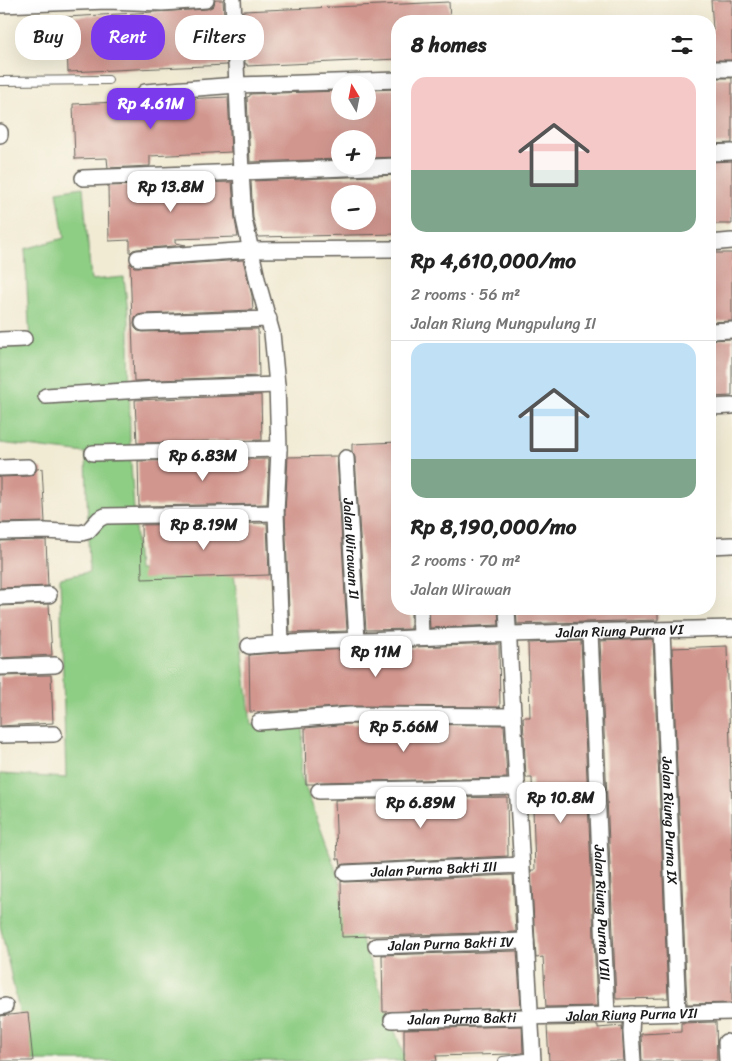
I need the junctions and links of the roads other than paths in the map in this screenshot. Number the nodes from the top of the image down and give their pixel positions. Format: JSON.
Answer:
{"nodes":[{"id":1,"x":206,"y":0,"type":"edge"},
{"id":2,"x":233,"y":0,"type":"edge"},
{"id":3,"x":162,"y":1,"type":"edge"},
{"id":4,"x":0,"y":5,"type":"edge"},
{"id":5,"x":716,"y":69,"type":"edge"},
{"id":6,"x":732,"y":69,"type":"edge"},
{"id":7,"x":108,"y":80,"type":"dead end"},
{"id":8,"x":391,"y":80,"type":"edge"},
{"id":9,"x":0,"y":81,"type":"edge"},
{"id":10,"x":237,"y":85,"type":"junction"},
{"id":11,"x":145,"y":92,"type":"dead end"},
{"id":12,"x":716,"y":152,"type":"edge"},
{"id":13,"x":732,"y":152,"type":"edge"},
{"id":14,"x":391,"y":166,"type":"edge"},
{"id":15,"x":241,"y":172,"type":"junction"},
{"id":16,"x":83,"y":178,"type":"dead end"},
{"id":17,"x":716,"y":242,"type":"edge"},
{"id":18,"x":732,"y":242,"type":"edge"},
{"id":19,"x":391,"y":249,"type":"edge"},
{"id":20,"x":250,"y":250,"type":"junction"},
{"id":21,"x":138,"y":258,"type":"dead end"},
{"id":22,"x":269,"y":319,"type":"junction"},
{"id":23,"x":143,"y":323,"type":"dead end"},
{"id":24,"x":732,"y":330,"type":"edge"},
{"id":25,"x":716,"y":331,"type":"edge"},
{"id":26,"x":24,"y":339,"type":"dead end"},
{"id":27,"x":0,"y":340,"type":"edge"},
{"id":28,"x":277,"y":386,"type":"junction"},
{"id":29,"x":46,"y":396,"type":"dead end"},
{"id":30,"x":732,"y":406,"type":"edge"},
{"id":31,"x":716,"y":407,"type":"edge"},
{"id":32,"x":279,"y":449,"type":"junction"},
{"id":33,"x":93,"y":453,"type":"dead end"},
{"id":34,"x":346,"y":458,"type":"dead end"},
{"id":35,"x":28,"y":467,"type":"dead end"},
{"id":36,"x":0,"y":468,"type":"edge"},
{"id":37,"x":276,"y":513,"type":"junction"},
{"id":38,"x":0,"y":532,"type":"edge"},
{"id":39,"x":732,"y":545,"type":"edge"},
{"id":40,"x":716,"y":546,"type":"edge"},
{"id":41,"x":49,"y":595,"type":"dead end"},
{"id":42,"x":0,"y":597,"type":"edge"},
{"id":43,"x":420,"y":615,"type":"edge"},
{"id":44,"x":507,"y":615,"type":"edge"},
{"id":45,"x":732,"y":628,"type":"edge"},
{"id":46,"x":662,"y":630,"type":"junction"},
{"id":47,"x":590,"y":632,"type":"junction"},
{"id":48,"x":508,"y":633,"type":"junction"},
{"id":49,"x":421,"y":637,"type":"junction"},
{"id":50,"x":357,"y":640,"type":"junction"},
{"id":51,"x":281,"y":642,"type":"junction"},
{"id":52,"x":249,"y":646,"type":"dead end"},
{"id":53,"x":55,"y":665,"type":"dead end"},
{"id":54,"x":0,"y":667,"type":"edge"},
{"id":55,"x":513,"y":716,"type":"junction"},
{"id":56,"x":259,"y":722,"type":"dead end"},
{"id":57,"x":54,"y":734,"type":"dead end"},
{"id":58,"x":0,"y":735,"type":"edge"},
{"id":59,"x":518,"y":787,"type":"junction"},
{"id":60,"x":319,"y":791,"type":"dead end"},
{"id":61,"x":522,"y":865,"type":"junction"},
{"id":62,"x":345,"y":874,"type":"dead end"},
{"id":63,"x":526,"y":941,"type":"junction"},
{"id":64,"x":376,"y":946,"type":"dead end"},
{"id":65,"x":732,"y":1012,"type":"edge"},
{"id":66,"x":678,"y":1013,"type":"junction"},
{"id":67,"x":607,"y":1015,"type":"junction"},
{"id":68,"x":531,"y":1017,"type":"junction"},
{"id":69,"x":392,"y":1020,"type":"dead end"},
{"id":70,"x":632,"y":1022,"type":"junction"},
{"id":71,"x":726,"y":1042,"type":"dead end"},
{"id":72,"x":533,"y":1059,"type":"edge"},
{"id":73,"x":509,"y":1061,"type":"edge"},
{"id":74,"x":633,"y":1061,"type":"edge"},
{"id":75,"x":727,"y":1061,"type":"edge"}],
"edges":[{"from":1,"to":3,"type":"street"},
{"from":2,"to":10,"type":"street"},
{"from":3,"to":4,"type":"street"},
{"from":5,"to":6,"type":"street"},
{"from":7,"to":9,"type":"lane"},
{"from":8,"to":10,"type":"street"},
{"from":10,"to":11,"type":"street"},
{"from":10,"to":15,"type":"street"},
{"from":12,"to":13,"type":"street"},
{"from":14,"to":15,"type":"street"},
{"from":15,"to":16,"type":"street"},
{"from":15,"to":20,"type":"street"},
{"from":17,"to":18,"type":"street"},
{"from":19,"to":20,"type":"street"},
{"from":20,"to":21,"type":"street"},
{"from":20,"to":22,"type":"street"},
{"from":22,"to":23,"type":"street"},
{"from":22,"to":28,"type":"street"},
{"from":24,"to":25,"type":"street"},
{"from":26,"to":27,"type":"street"},
{"from":28,"to":29,"type":"street"},
{"from":28,"to":32,"type":"street"},
{"from":30,"to":31,"type":"street"},
{"from":32,"to":33,"type":"street"},
{"from":32,"to":37,"type":"street"},
{"from":34,"to":50,"type":"street","name":"Jalan Wirawan II"},
{"from":35,"to":36,"type":"street"},
{"from":37,"to":38,"type":"street"},
{"from":37,"to":51,"type":"street"},
{"from":39,"to":40,"type":"street"},
{"from":41,"to":42,"type":"street"},
{"from":43,"to":49,"type":"street"},
{"from":44,"to":48,"type":"street"},
{"from":45,"to":46,"type":"street","name":"Jalan Riung Purna VI"},
{"from":46,"to":47,"type":"street","name":"Jalan Riung Purna VI"},
{"from":46,"to":66,"type":"street","name":"Jalan Riung Purna IX"},
{"from":47,"to":48,"type":"street","name":"Jalan Riung Purna VI"},
{"from":47,"to":67,"type":"street","name":"Jalan Riung Purna VIII"},
{"from":48,"to":49,"type":"street","name":"Jalan Riung Purna VI"},
{"from":48,"to":55,"type":"street"},
{"from":49,"to":50,"type":"street","name":"Jalan Riung Purna VI"},
{"from":50,"to":51,"type":"street","name":"Jalan Riung Purna VI"},
{"from":51,"to":52,"type":"street","name":"Jalan Riung Purna VI"},
{"from":53,"to":54,"type":"street"},
{"from":55,"to":56,"type":"street"},
{"from":55,"to":59,"type":"street"},
{"from":57,"to":58,"type":"street"},
{"from":59,"to":60,"type":"street"},
{"from":59,"to":61,"type":"street"},
{"from":61,"to":62,"type":"street","name":"Jalan Purna Bakti III"},
{"from":61,"to":63,"type":"street"},
{"from":63,"to":64,"type":"street","name":"Jalan Purna Bakti IV"},
{"from":63,"to":68,"type":"street"},
{"from":65,"to":66,"type":"street","name":"Jalan Riung Purna VII"},
{"from":66,"to":70,"type":"street","name":"Jalan Riung Purna VII"},
{"from":67,"to":68,"type":"street","name":"Jalan Riung Purna VII"},
{"from":67,"to":70,"type":"street","name":"Jalan Riung Purna VII"},
{"from":68,"to":69,"type":"street","name":"Jalan Purna Bakti"},
{"from":68,"to":72,"type":"street"},
{"from":70,"to":74,"type":"street"},
{"from":71,"to":75,"type":"street"},
{"from":72,"to":73,"type":"lane"}]}
